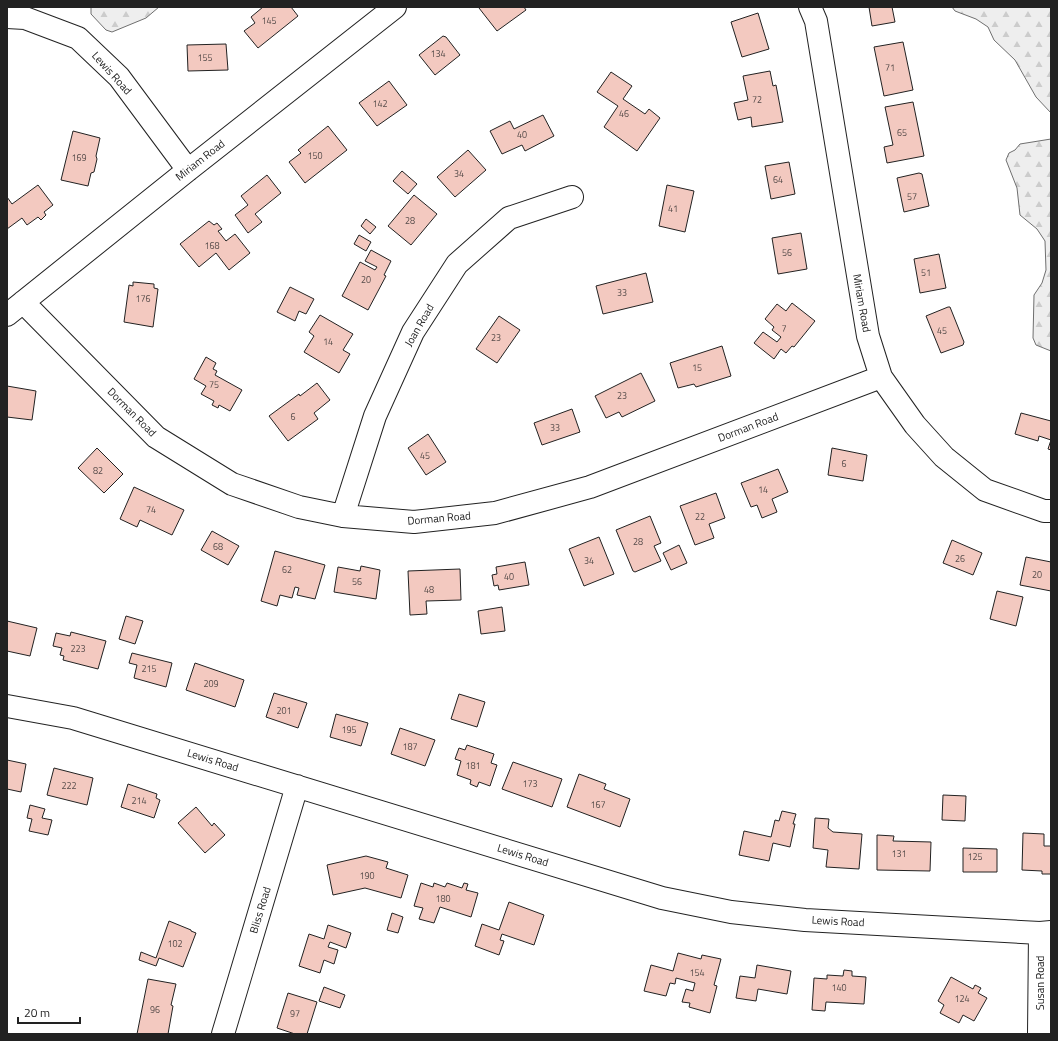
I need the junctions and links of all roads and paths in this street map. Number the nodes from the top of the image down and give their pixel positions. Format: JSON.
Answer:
{"nodes":[{"id":1,"x":395,"y":7,"type":"edge"},
{"id":2,"x":810,"y":7,"type":"edge"},
{"id":3,"x":7,"y":17,"type":"edge"},
{"id":4,"x":188,"y":170,"type":"junction"},
{"id":5,"x":572,"y":197,"type":"dead end"},
{"id":6,"x":15,"y":308,"type":"edge"},
{"id":7,"x":881,"y":376,"type":"junction"},
{"id":8,"x":1051,"y":511,"type":"edge"},
{"id":9,"x":343,"y":516,"type":"junction"},
{"id":10,"x":7,"y":706,"type":"edge"},
{"id":11,"x":297,"y":786,"type":"junction"},
{"id":12,"x":1046,"y":932,"type":"edge"},
{"id":13,"x":223,"y":1034,"type":"edge"},
{"id":14,"x":1040,"y":1034,"type":"edge"}],
"edges":[{"from":1,"to":4,"type":"street","name":"Miriam Road"},
{"from":2,"to":7,"type":"street","name":"Miriam Road"},
{"from":3,"to":4,"type":"street","name":"Lewis Road"},
{"from":4,"to":6,"type":"street","name":"Miriam Road"},
{"from":5,"to":9,"type":"street","name":"Joan Road"},
{"from":6,"to":9,"type":"street","name":"Dorman Road"},
{"from":7,"to":8,"type":"street","name":"Miriam Road"},
{"from":7,"to":9,"type":"street","name":"Dorman Road"},
{"from":10,"to":11,"type":"street","name":"Lewis Road"},
{"from":11,"to":12,"type":"street","name":"Lewis Road"},
{"from":11,"to":13,"type":"street","name":"Bliss Road"},
{"from":12,"to":14,"type":"street","name":"Susan Road"}]}
